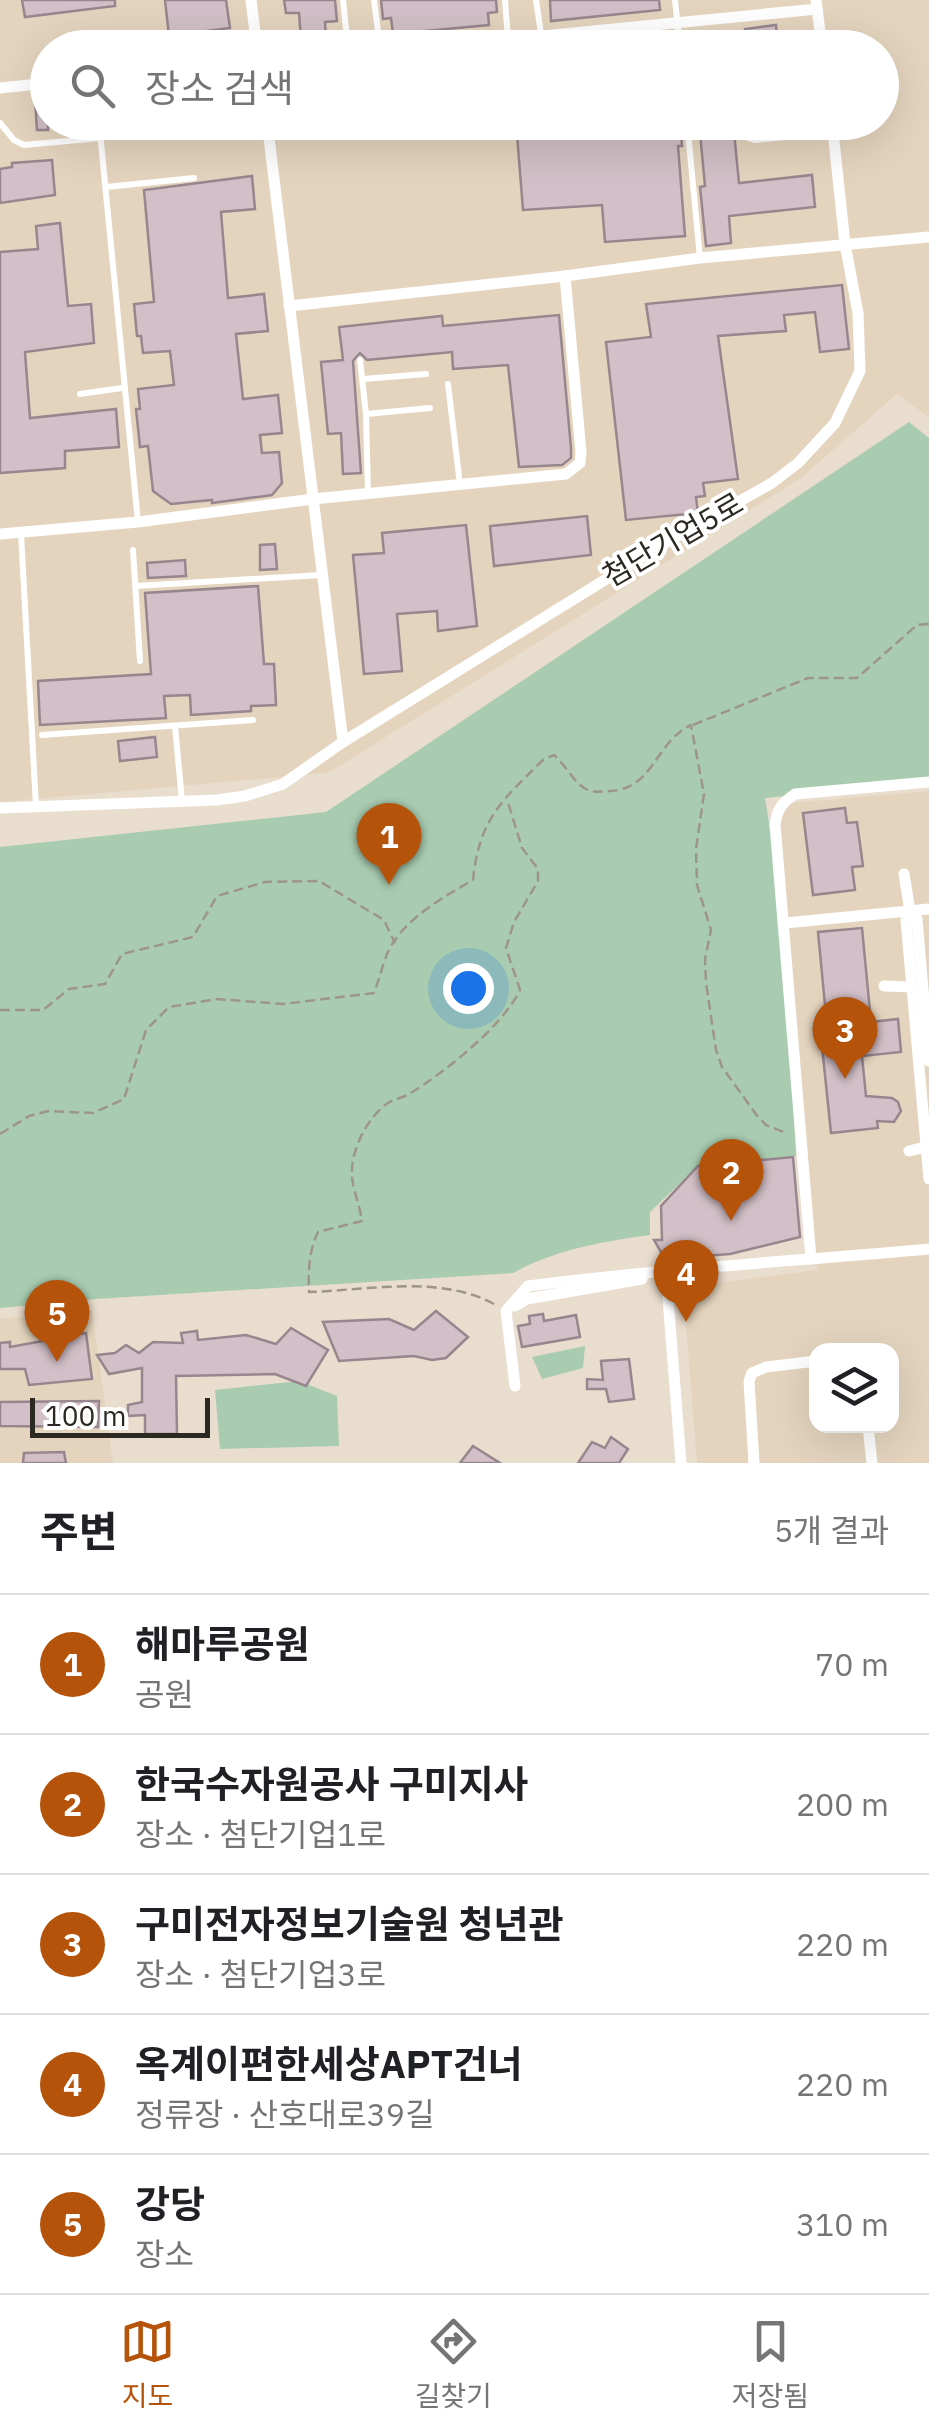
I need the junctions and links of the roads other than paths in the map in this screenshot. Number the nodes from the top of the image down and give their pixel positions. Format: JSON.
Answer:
{"nodes":[{"id":1,"x":252,"y":0,"type":"edge"},
{"id":2,"x":343,"y":0,"type":"edge"},
{"id":3,"x":374,"y":0,"type":"edge"},
{"id":4,"x":505,"y":0,"type":"edge"},
{"id":5,"x":536,"y":0,"type":"edge"},
{"id":6,"x":675,"y":0,"type":"edge"},
{"id":7,"x":816,"y":4,"type":"edge"},
{"id":8,"x":678,"y":22,"type":"junction"},
{"id":9,"x":255,"y":30,"type":"edge"},
{"id":10,"x":346,"y":30,"type":"edge"},
{"id":11,"x":378,"y":30,"type":"edge"},
{"id":12,"x":507,"y":30,"type":"edge"},
{"id":13,"x":540,"y":30,"type":"edge"},
{"id":14,"x":600,"y":30,"type":"edge"},
{"id":15,"x":679,"y":30,"type":"edge"},
{"id":16,"x":820,"y":30,"type":"edge"},
{"id":17,"x":30,"y":85,"type":"edge"},
{"id":18,"x":0,"y":88,"type":"edge"},
{"id":19,"x":0,"y":123,"type":"edge"},
{"id":20,"x":81,"y":140,"type":"edge"},
{"id":21,"x":100,"y":140,"type":"edge"},
{"id":22,"x":268,"y":140,"type":"edge"},
{"id":23,"x":689,"y":140,"type":"edge"},
{"id":24,"x":833,"y":140,"type":"edge"},
{"id":25,"x":194,"y":178,"type":"dead end"},
{"id":26,"x":106,"y":187,"type":"junction"},
{"id":27,"x":929,"y":238,"type":"edge"},
{"id":28,"x":845,"y":244,"type":"junction"},
{"id":29,"x":700,"y":258,"type":"junction"},
{"id":30,"x":565,"y":276,"type":"junction"},
{"id":31,"x":289,"y":306,"type":"junction"},
{"id":32,"x":360,"y":360,"type":"dead end"},
{"id":33,"x":426,"y":374,"type":"dead end"},
{"id":34,"x":363,"y":380,"type":"junction"},
{"id":35,"x":448,"y":384,"type":"dead end"},
{"id":36,"x":122,"y":388,"type":"junction"},
{"id":37,"x":80,"y":394,"type":"dead end"},
{"id":38,"x":430,"y":408,"type":"dead end"},
{"id":39,"x":366,"y":414,"type":"junction"},
{"id":40,"x":460,"y":486,"type":"junction"},
{"id":41,"x":368,"y":494,"type":"junction"},
{"id":42,"x":313,"y":499,"type":"junction"},
{"id":43,"x":138,"y":522,"type":"junction"},
{"id":44,"x":21,"y":532,"type":"junction"},
{"id":45,"x":0,"y":534,"type":"edge"},
{"id":46,"x":133,"y":550,"type":"dead end"},
{"id":47,"x":322,"y":575,"type":"junction"},
{"id":48,"x":136,"y":586,"type":"junction"},
{"id":49,"x":140,"y":661,"type":"dead end"},
{"id":50,"x":253,"y":720,"type":"dead end"},
{"id":51,"x":175,"y":726,"type":"junction"},
{"id":52,"x":42,"y":735,"type":"dead end"},
{"id":53,"x":343,"y":742,"type":"junction"},
{"id":54,"x":929,"y":782,"type":"edge"},
{"id":55,"x":182,"y":801,"type":"junction"},
{"id":56,"x":36,"y":806,"type":"junction"},
{"id":57,"x":0,"y":808,"type":"edge"},
{"id":58,"x":904,"y":874,"type":"dead end"},
{"id":59,"x":929,"y":910,"type":"edge"},
{"id":60,"x":911,"y":911,"type":"junction"},
{"id":61,"x":785,"y":923,"type":"junction"},
{"id":62,"x":926,"y":965,"type":"edge"},
{"id":63,"x":884,"y":986,"type":"dead end"},
{"id":64,"x":912,"y":987,"type":"junction"},
{"id":65,"x":929,"y":1061,"type":"edge"},
{"id":66,"x":928,"y":1146,"type":"edge"},
{"id":67,"x":908,"y":1151,"type":"dead end"},
{"id":68,"x":929,"y":1179,"type":"edge"},
{"id":69,"x":929,"y":1248,"type":"edge"},
{"id":70,"x":811,"y":1260,"type":"junction"},
{"id":71,"x":666,"y":1273,"type":"junction"},
{"id":72,"x":809,"y":1362,"type":"edge"},
{"id":73,"x":515,"y":1386,"type":"dead end"},
{"id":74,"x":869,"y":1433,"type":"edge"},
{"id":75,"x":682,"y":1463,"type":"edge"},
{"id":76,"x":754,"y":1463,"type":"edge"},
{"id":77,"x":872,"y":1463,"type":"edge"}],
"edges":[{"from":1,"to":9,"type":"street"},
{"from":2,"to":10,"type":"lane"},
{"from":3,"to":11,"type":"lane"},
{"from":4,"to":12,"type":"lane"},
{"from":5,"to":13,"type":"lane"},
{"from":6,"to":8,"type":"lane"},
{"from":7,"to":8,"type":"street"},
{"from":7,"to":16,"type":"street"},
{"from":8,"to":14,"type":"street"},
{"from":8,"to":15,"type":"lane"},
{"from":17,"to":18,"type":"street"},
{"from":19,"to":20,"type":"lane"},
{"from":21,"to":26,"type":"lane"},
{"from":22,"to":31,"type":"street"},
{"from":23,"to":29,"type":"lane"},
{"from":24,"to":28,"type":"street","name":"첨단기업5로"},
{"from":25,"to":26,"type":"lane"},
{"from":26,"to":36,"type":"lane"},
{"from":27,"to":28,"type":"street"},
{"from":28,"to":29,"type":"street"},
{"from":28,"to":53,"type":"street","name":"첨단기업5로"},
{"from":29,"to":30,"type":"street"},
{"from":30,"to":31,"type":"street"},
{"from":30,"to":40,"type":"street"},
{"from":31,"to":42,"type":"street"},
{"from":32,"to":34,"type":"lane"},
{"from":33,"to":34,"type":"lane"},
{"from":34,"to":39,"type":"lane"},
{"from":35,"to":40,"type":"lane"},
{"from":36,"to":37,"type":"lane"},
{"from":36,"to":43,"type":"lane"},
{"from":38,"to":39,"type":"lane"},
{"from":39,"to":41,"type":"lane"},
{"from":40,"to":41,"type":"street"},
{"from":41,"to":42,"type":"street"},
{"from":42,"to":43,"type":"street"},
{"from":42,"to":47,"type":"street"},
{"from":43,"to":44,"type":"street"},
{"from":44,"to":45,"type":"street"},
{"from":44,"to":56,"type":"lane"},
{"from":46,"to":48,"type":"lane"},
{"from":47,"to":48,"type":"lane"},
{"from":47,"to":53,"type":"street"},
{"from":48,"to":49,"type":"lane"},
{"from":50,"to":51,"type":"lane"},
{"from":51,"to":52,"type":"lane"},
{"from":51,"to":55,"type":"lane"},
{"from":53,"to":55,"type":"street","name":"첨단기업5로"},
{"from":54,"to":61,"type":"street"},
{"from":55,"to":56,"type":"street","name":"첨단기업5로"},
{"from":56,"to":57,"type":"street","name":"첨단기업5로"},
{"from":58,"to":60,"type":"street"},
{"from":59,"to":60,"type":"street"},
{"from":60,"to":61,"type":"street"},
{"from":60,"to":62,"type":"street"},
{"from":60,"to":64,"type":"street"},
{"from":61,"to":70,"type":"street"},
{"from":62,"to":65,"type":"street"},
{"from":63,"to":64,"type":"street"},
{"from":64,"to":66,"type":"street"},
{"from":66,"to":67,"type":"street"},
{"from":66,"to":68,"type":"street"},
{"from":69,"to":70,"type":"street"},
{"from":70,"to":71,"type":"street"},
{"from":71,"to":73,"type":"street"},
{"from":71,"to":75,"type":"street"},
{"from":72,"to":76,"type":"street"},
{"from":74,"to":77,"type":"street"}]}
